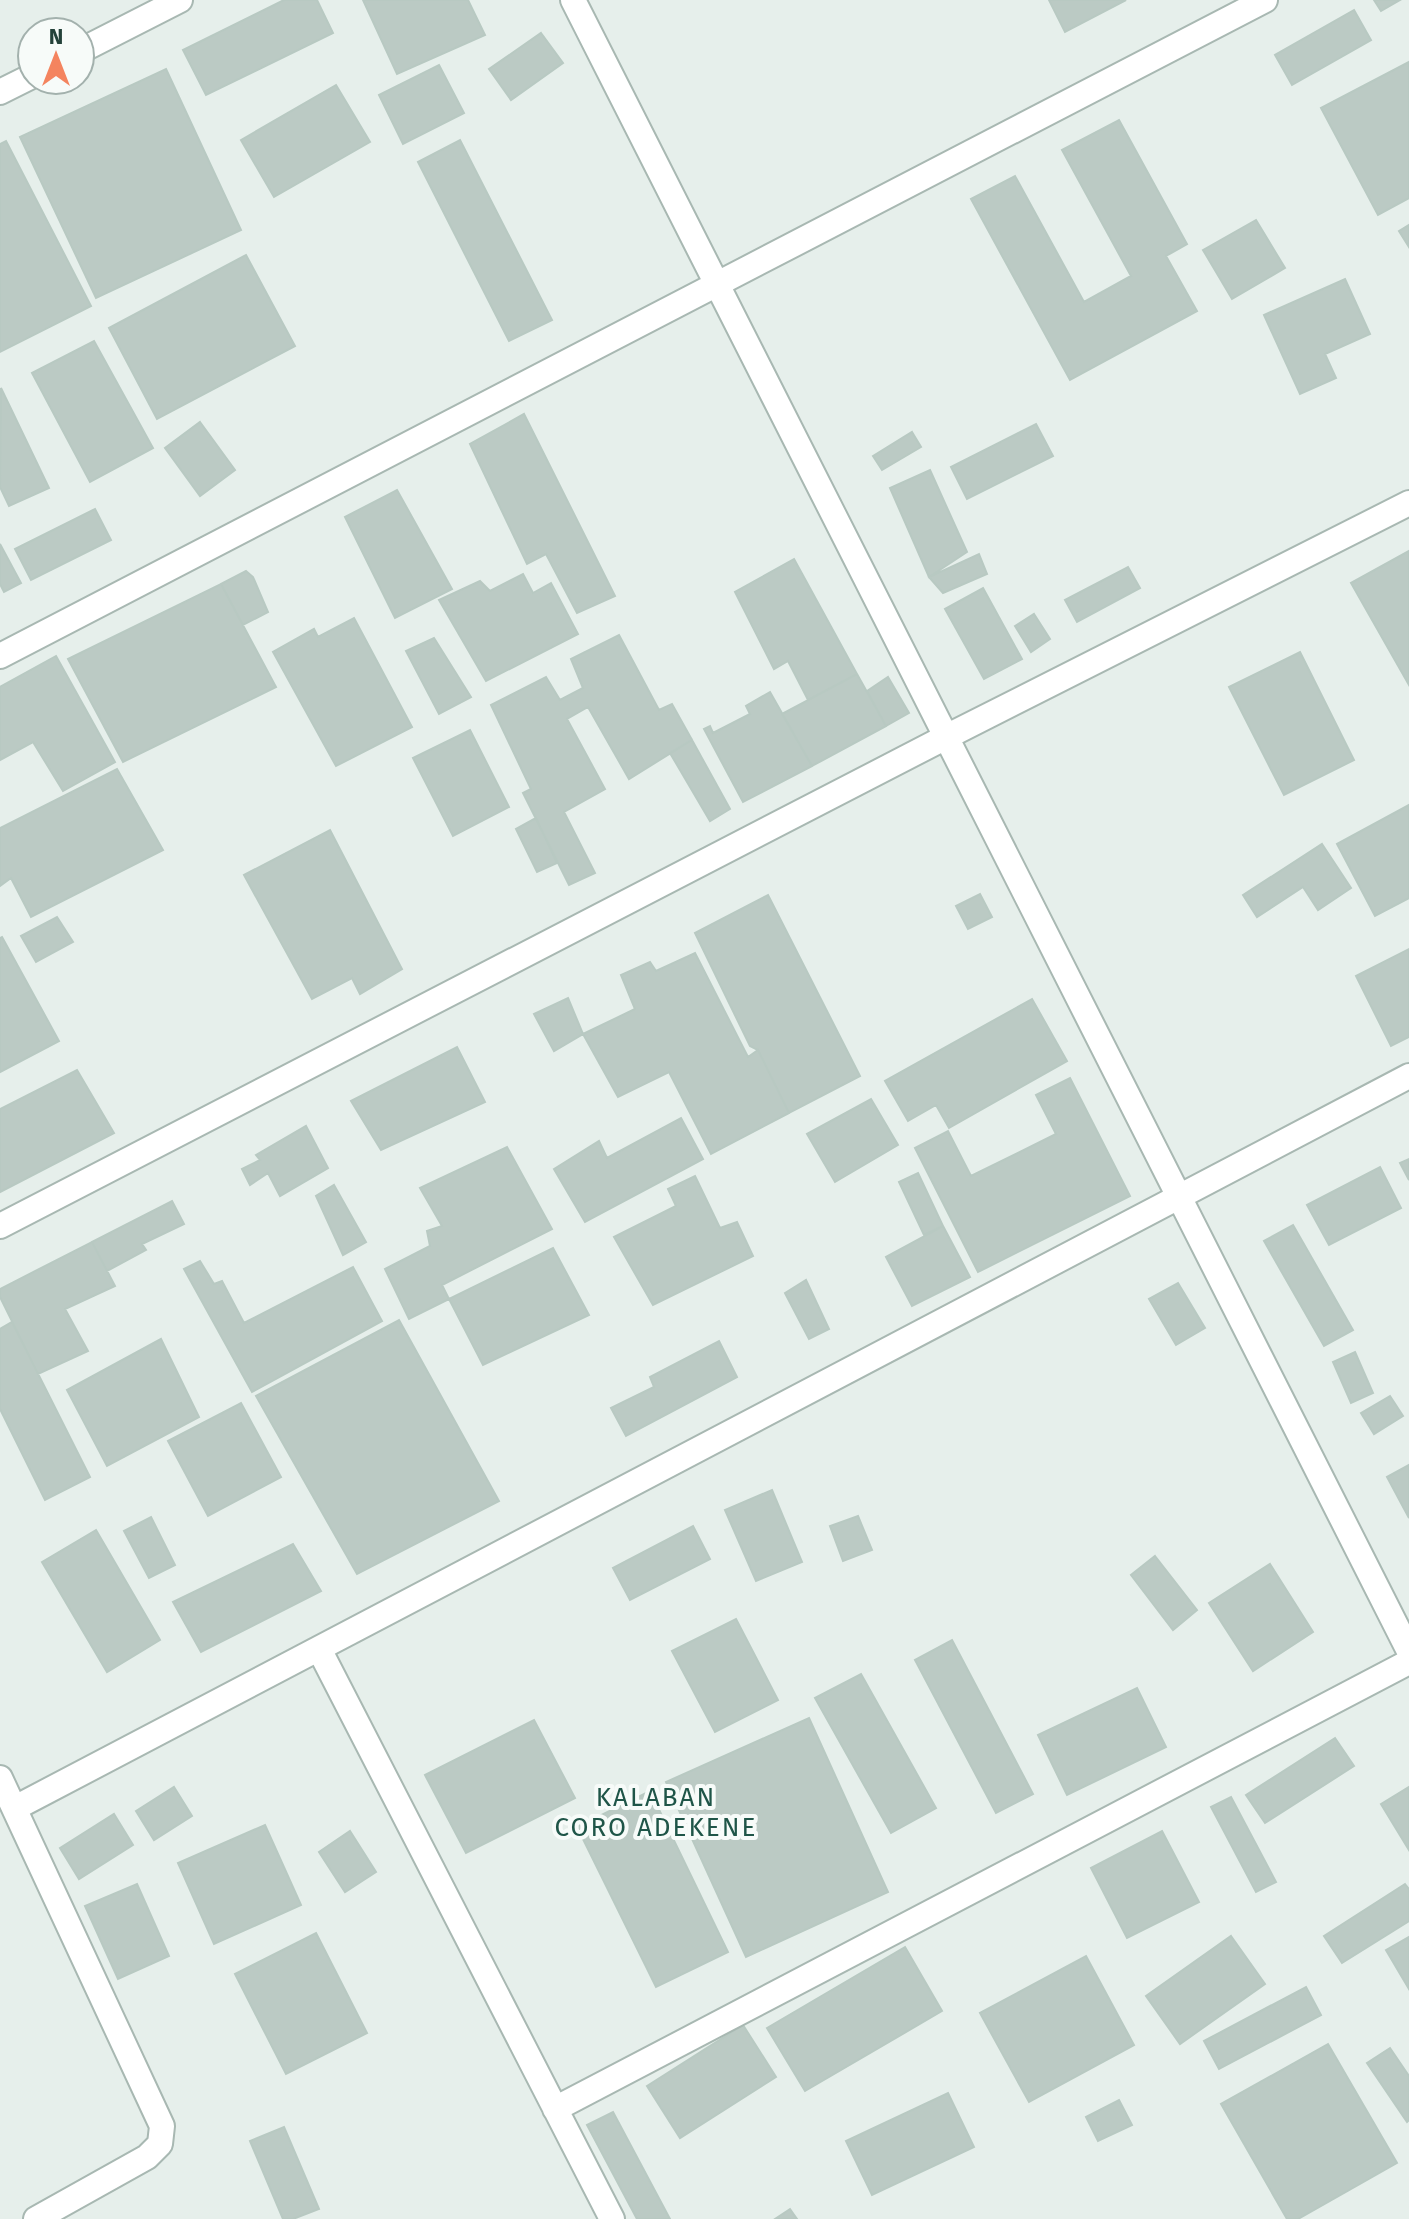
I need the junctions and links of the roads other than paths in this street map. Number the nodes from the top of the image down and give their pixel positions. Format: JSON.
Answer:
{"nodes":[{"id":1,"x":180,"y":0,"type":"edge"},
{"id":2,"x":573,"y":0,"type":"edge"},
{"id":3,"x":1265,"y":0,"type":"edge"},
{"id":4,"x":96,"y":43,"type":"edge"},
{"id":5,"x":716,"y":285,"type":"junction"},
{"id":6,"x":1409,"y":503,"type":"edge"},
{"id":7,"x":0,"y":656,"type":"edge"},
{"id":8,"x":946,"y":737,"type":"junction"},
{"id":9,"x":1409,"y":1076,"type":"edge"},
{"id":10,"x":1179,"y":1197,"type":"junction"},
{"id":11,"x":0,"y":1226,"type":"edge"},
{"id":12,"x":319,"y":1649,"type":"junction"},
{"id":13,"x":1409,"y":1651,"type":"edge"},
{"id":14,"x":1409,"y":1662,"type":"edge"},
{"id":15,"x":0,"y":1778,"type":"edge"},
{"id":16,"x":15,"y":1808,"type":"junction"},
{"id":17,"x":555,"y":2109,"type":"junction"},
{"id":18,"x":36,"y":2219,"type":"edge"},
{"id":19,"x":612,"y":2219,"type":"edge"}],
"edges":[{"from":1,"to":4,"type":"street"},
{"from":2,"to":5,"type":"street"},
{"from":3,"to":5,"type":"street"},
{"from":5,"to":7,"type":"street"},
{"from":5,"to":8,"type":"street"},
{"from":6,"to":8,"type":"street"},
{"from":8,"to":10,"type":"street"},
{"from":8,"to":11,"type":"street"},
{"from":9,"to":10,"type":"street"},
{"from":10,"to":12,"type":"street"},
{"from":10,"to":13,"type":"street"},
{"from":12,"to":16,"type":"street"},
{"from":12,"to":17,"type":"street"},
{"from":14,"to":17,"type":"street"},
{"from":15,"to":16,"type":"street"},
{"from":16,"to":18,"type":"street"},
{"from":17,"to":19,"type":"street"}]}
